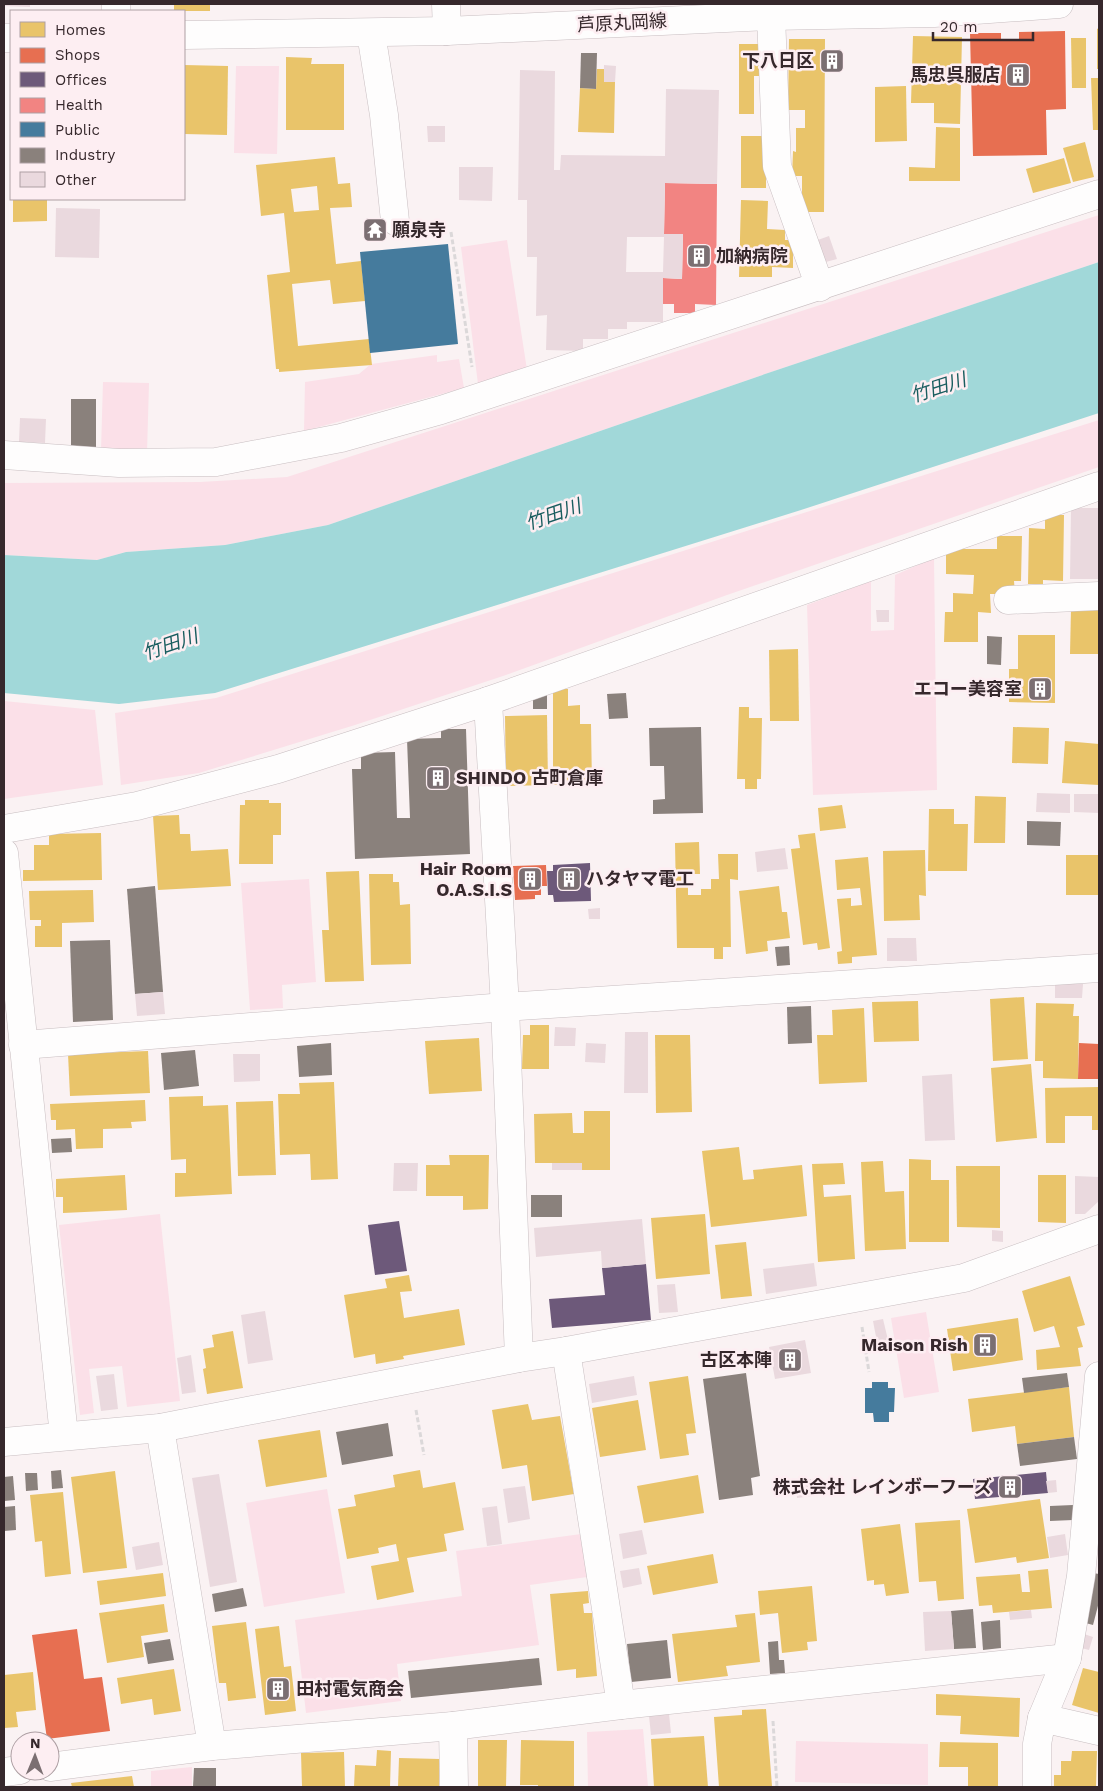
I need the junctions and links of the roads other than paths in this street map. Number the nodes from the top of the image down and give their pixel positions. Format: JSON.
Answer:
{"nodes":[{"id":1,"x":446,"y":4,"type":"edge"},
{"id":2,"x":1059,"y":4,"type":"edge"},
{"id":3,"x":700,"y":11,"type":"edge"},
{"id":4,"x":771,"y":16,"type":"junction"},
{"id":5,"x":447,"y":31,"type":"junction"},
{"id":6,"x":371,"y":33,"type":"junction"},
{"id":7,"x":185,"y":36,"type":"edge"},
{"id":8,"x":1099,"y":194,"type":"edge"},
{"id":9,"x":395,"y":221,"type":"dead end"},
{"id":10,"x":820,"y":286,"type":"junction"},
{"id":11,"x":4,"y":455,"type":"edge"},
{"id":12,"x":1099,"y":486,"type":"edge"},
{"id":13,"x":1099,"y":596,"type":"edge"},
{"id":14,"x":1008,"y":600,"type":"dead end"},
{"id":15,"x":488,"y":701,"type":"junction"},
{"id":16,"x":4,"y":829,"type":"edge"},
{"id":17,"x":4,"y":853,"type":"edge"},
{"id":18,"x":1099,"y":968,"type":"edge"},
{"id":19,"x":506,"y":1007,"type":"junction"},
{"id":20,"x":23,"y":1045,"type":"junction"},
{"id":21,"x":1099,"y":1229,"type":"edge"},
{"id":22,"x":566,"y":1351,"type":"junction"},
{"id":23,"x":519,"y":1358,"type":"junction"},
{"id":24,"x":1099,"y":1376,"type":"edge"},
{"id":25,"x":160,"y":1428,"type":"junction"},
{"id":26,"x":64,"y":1436,"type":"junction"},
{"id":27,"x":4,"y":1442,"type":"edge"},
{"id":28,"x":1066,"y":1658,"type":"junction"},
{"id":29,"x":621,"y":1705,"type":"junction"},
{"id":30,"x":1042,"y":1718,"type":"junction"},
{"id":31,"x":453,"y":1726,"type":"junction"},
{"id":32,"x":1099,"y":1731,"type":"edge"},
{"id":33,"x":212,"y":1746,"type":"junction"},
{"id":34,"x":60,"y":1765,"type":"edge"},
{"id":35,"x":454,"y":1787,"type":"edge"},
{"id":36,"x":1037,"y":1787,"type":"edge"}],
"edges":[{"from":1,"to":5,"type":"street"},
{"from":2,"to":4,"type":"street","name":"芦原丸岡線"},
{"from":3,"to":4,"type":"street","name":"芦原丸岡線"},
{"from":3,"to":5,"type":"street","name":"芦原丸岡線"},
{"from":4,"to":10,"type":"street"},
{"from":5,"to":6,"type":"street","name":"芦原丸岡線"},
{"from":6,"to":7,"type":"street","name":"芦原丸岡線"},
{"from":6,"to":9,"type":"street"},
{"from":8,"to":10,"type":"street"},
{"from":10,"to":11,"type":"street"},
{"from":12,"to":15,"type":"street"},
{"from":13,"to":14,"type":"street"},
{"from":15,"to":16,"type":"street"},
{"from":15,"to":19,"type":"street"},
{"from":17,"to":20,"type":"street"},
{"from":18,"to":19,"type":"street"},
{"from":19,"to":20,"type":"street"},
{"from":19,"to":23,"type":"street"},
{"from":20,"to":26,"type":"street"},
{"from":21,"to":22,"type":"street"},
{"from":22,"to":23,"type":"street"},
{"from":22,"to":29,"type":"street"},
{"from":23,"to":25,"type":"street"},
{"from":24,"to":28,"type":"street"},
{"from":25,"to":26,"type":"street"},
{"from":25,"to":33,"type":"street"},
{"from":26,"to":27,"type":"street"},
{"from":28,"to":29,"type":"street"},
{"from":28,"to":30,"type":"street"},
{"from":29,"to":31,"type":"street"},
{"from":30,"to":32,"type":"street"},
{"from":30,"to":36,"type":"street"},
{"from":31,"to":33,"type":"street"},
{"from":31,"to":35,"type":"street"},
{"from":33,"to":34,"type":"street"}]}
